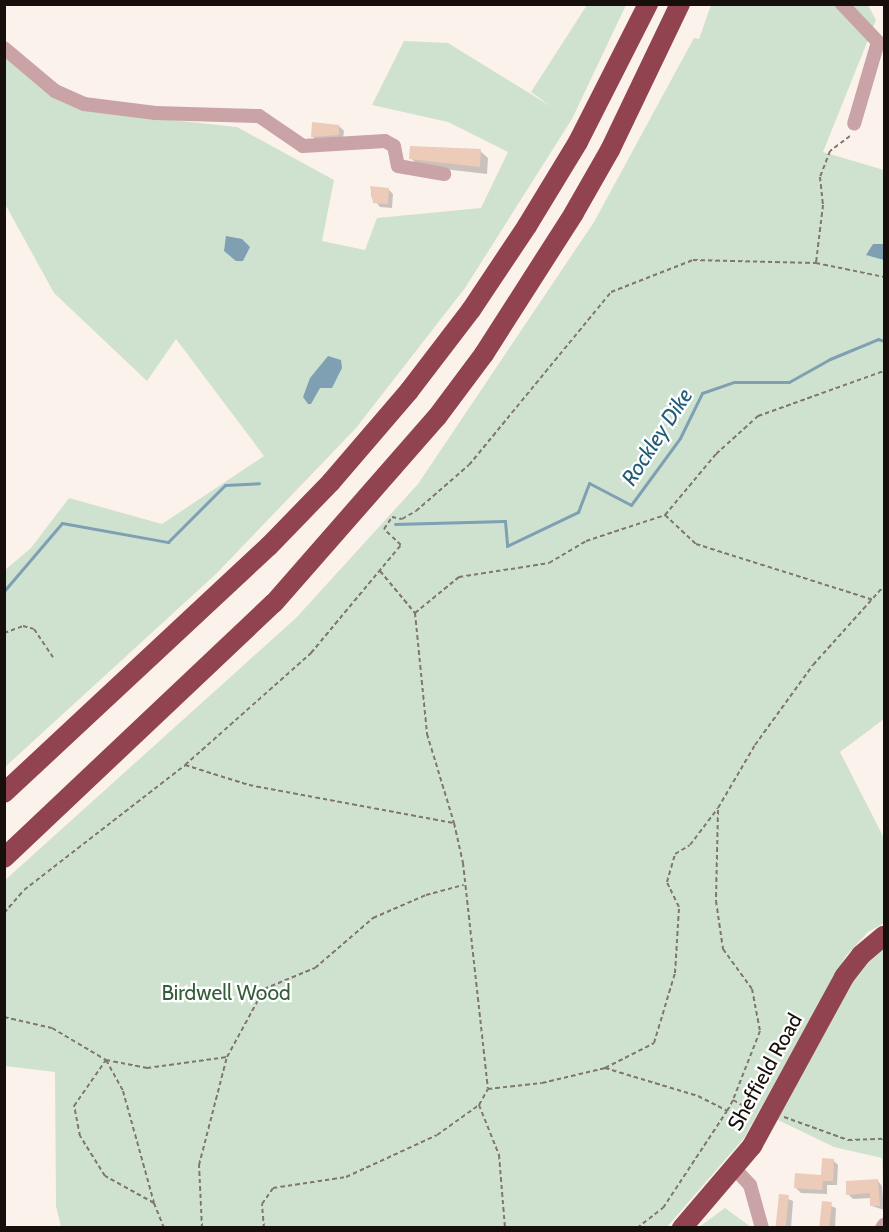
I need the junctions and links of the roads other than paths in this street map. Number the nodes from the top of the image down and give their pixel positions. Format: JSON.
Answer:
{"nodes":[{"id":1,"x":648,"y":4,"type":"edge"},
{"id":2,"x":680,"y":4,"type":"edge"},
{"id":3,"x":842,"y":4,"type":"edge"},
{"id":4,"x":885,"y":23,"type":"edge"},
{"id":5,"x":875,"y":36,"type":"junction"},
{"id":6,"x":4,"y":48,"type":"edge"},
{"id":7,"x":880,"y":53,"type":"edge"},
{"id":8,"x":854,"y":124,"type":"road end"},
{"id":9,"x":444,"y":174,"type":"dead end"},
{"id":10,"x":4,"y":793,"type":"edge"},
{"id":11,"x":4,"y":858,"type":"edge"},
{"id":12,"x":885,"y":936,"type":"edge"},
{"id":13,"x":735,"y":1169,"type":"junction"},
{"id":14,"x":682,"y":1227,"type":"edge"},
{"id":15,"x":762,"y":1227,"type":"edge"}],
"edges":[{"from":1,"to":10,"type":"highway"},
{"from":2,"to":11,"type":"highway"},
{"from":3,"to":5,"type":"street"},
{"from":4,"to":5,"type":"street"},
{"from":5,"to":7,"type":"street"},
{"from":6,"to":9,"type":"street"},
{"from":7,"to":8,"type":"street"},
{"from":12,"to":13,"type":"highway","name":"Sheffield Road"},
{"from":13,"to":14,"type":"highway","name":"Sheffield Road"},
{"from":13,"to":15,"type":"street"}]}
